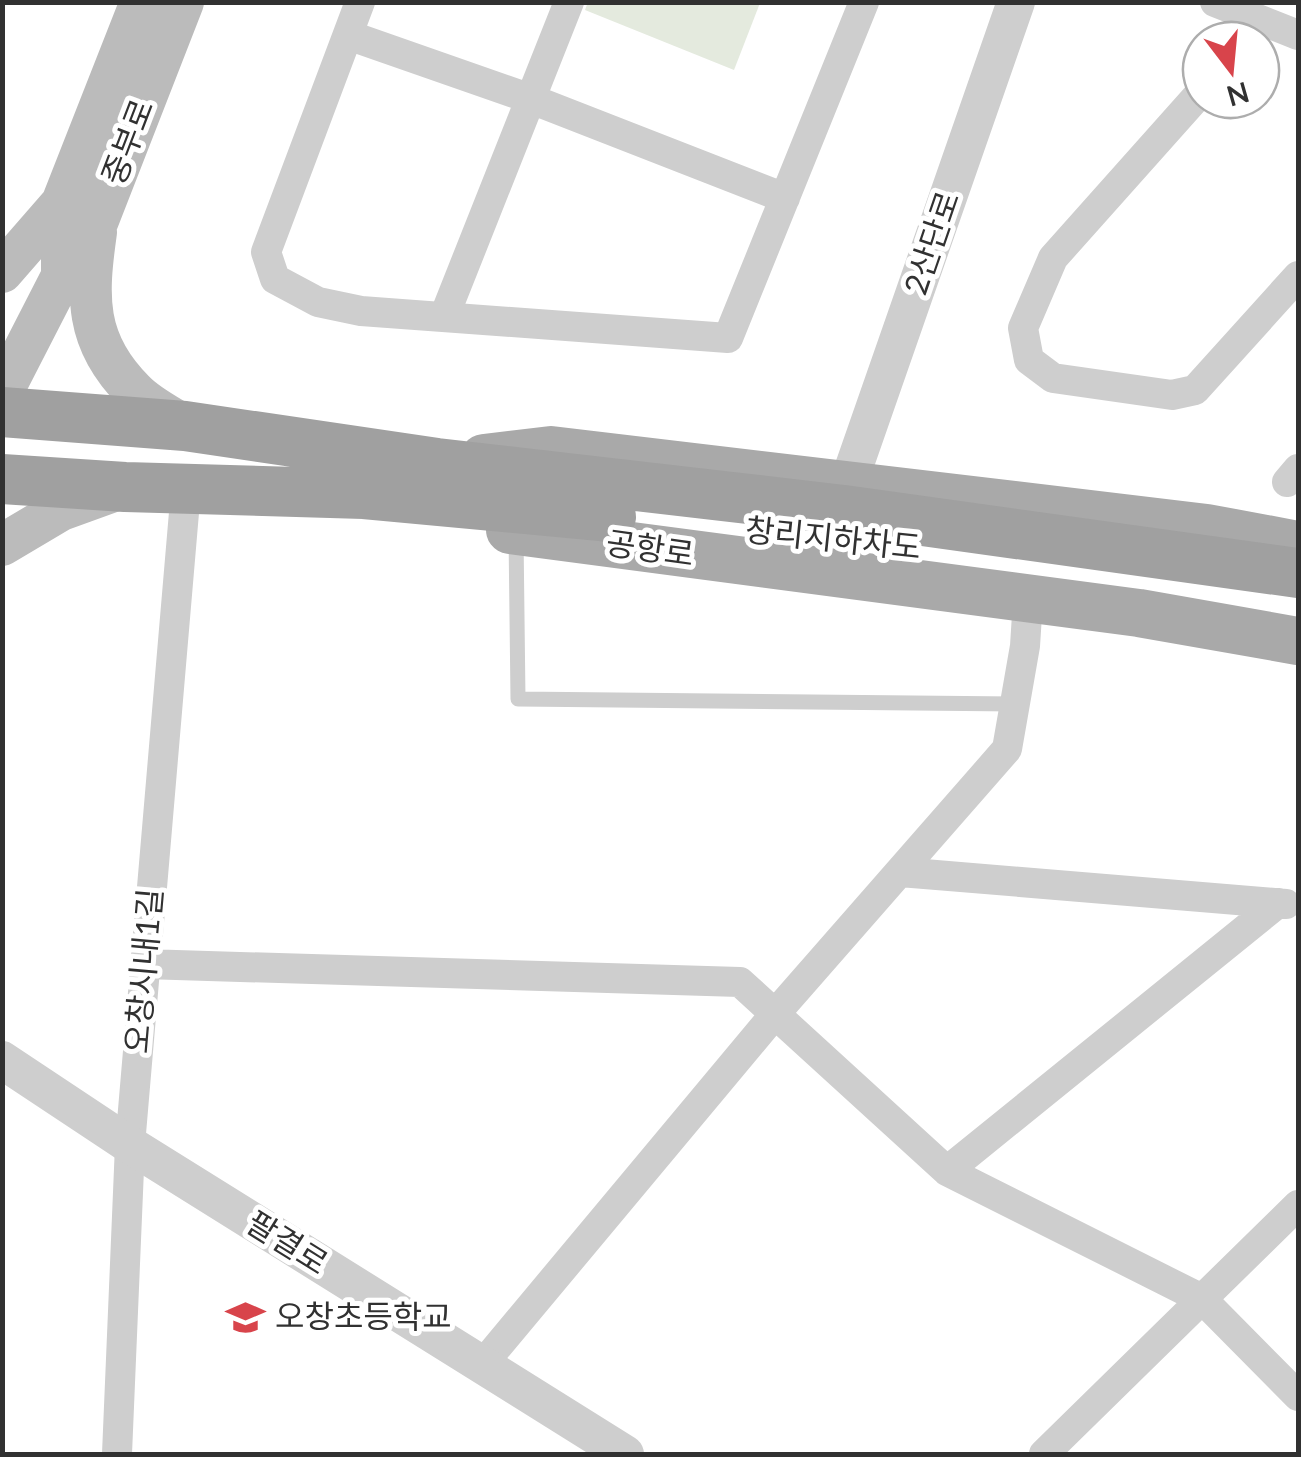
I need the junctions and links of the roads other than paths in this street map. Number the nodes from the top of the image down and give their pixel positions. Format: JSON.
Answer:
{"nodes":[{"id":1,"x":141,"y":2,"type":"edge"},
{"id":2,"x":183,"y":2,"type":"edge"},
{"id":3,"x":360,"y":2,"type":"edge"},
{"id":4,"x":569,"y":2,"type":"edge"},
{"id":5,"x":864,"y":2,"type":"edge"},
{"id":6,"x":1016,"y":2,"type":"edge"},
{"id":7,"x":1215,"y":2,"type":"edge"},
{"id":8,"x":1240,"y":20,"type":"edge"},
{"id":9,"x":348,"y":36,"type":"junction"},
{"id":10,"x":531,"y":99,"type":"junction"},
{"id":11,"x":1181,"y":114,"type":"edge"},
{"id":12,"x":786,"y":198,"type":"junction"},
{"id":13,"x":80,"y":212,"type":"junction"},
{"id":14,"x":2,"y":272,"type":"edge"},
{"id":15,"x":1298,"y":276,"type":"edge"},
{"id":16,"x":444,"y":317,"type":"junction"},
{"id":17,"x":2,"y":393,"type":"edge"},
{"id":18,"x":2,"y":412,"type":"edge"},
{"id":19,"x":185,"y":426,"type":"junction"},
{"id":20,"x":437,"y":463,"type":"junction"},
{"id":21,"x":2,"y":479,"type":"edge"},
{"id":22,"x":848,"y":484,"type":"junction"},
{"id":23,"x":125,"y":487,"type":"junction"},
{"id":24,"x":186,"y":489,"type":"junction"},
{"id":25,"x":364,"y":494,"type":"junction"},
{"id":26,"x":516,"y":531,"type":"junction"},
{"id":27,"x":2,"y":545,"type":"edge"},
{"id":28,"x":1298,"y":545,"type":"edge"},
{"id":29,"x":1298,"y":573,"type":"edge"},
{"id":30,"x":1028,"y":599,"type":"junction"},
{"id":31,"x":1298,"y":606,"type":"edge"},
{"id":32,"x":1298,"y":641,"type":"edge"},
{"id":33,"x":1015,"y":704,"type":"junction"},
{"id":34,"x":900,"y":872,"type":"junction"},
{"id":35,"x":1288,"y":904,"type":"edge"},
{"id":36,"x":144,"y":964,"type":"junction"},
{"id":37,"x":775,"y":1014,"type":"junction"},
{"id":38,"x":2,"y":1060,"type":"edge"},
{"id":39,"x":130,"y":1145,"type":"junction"},
{"id":40,"x":947,"y":1171,"type":"junction"},
{"id":41,"x":1298,"y":1205,"type":"edge"},
{"id":42,"x":1202,"y":1299,"type":"junction"},
{"id":43,"x":482,"y":1365,"type":"junction"},
{"id":44,"x":1298,"y":1396,"type":"edge"},
{"id":45,"x":117,"y":1454,"type":"edge"},
{"id":46,"x":625,"y":1454,"type":"edge"},
{"id":47,"x":1044,"y":1454,"type":"edge"}],
"edges":[{"from":1,"to":13,"type":"main road","name":"중부로"},
{"from":2,"to":13,"type":"main road","name":"중부로"},
{"from":3,"to":9,"type":"street"},
{"from":4,"to":10,"type":"street"},
{"from":5,"to":12,"type":"street"},
{"from":6,"to":22,"type":"street","name":"2산단로"},
{"from":7,"to":8,"type":"street"},
{"from":9,"to":10,"type":"street"},
{"from":9,"to":16,"type":"street"},
{"from":10,"to":12,"type":"street"},
{"from":10,"to":16,"type":"street"},
{"from":11,"to":15,"type":"street"},
{"from":12,"to":16,"type":"street"},
{"from":13,"to":14,"type":"main road"},
{"from":13,"to":17,"type":"main road","name":"중부로"},
{"from":13,"to":19,"type":"main road"},
{"from":18,"to":19,"type":"highway"},
{"from":19,"to":20,"type":"highway"},
{"from":20,"to":22,"type":"main road"},
{"from":20,"to":29,"type":"highway","name":"창리지하차도"},
{"from":21,"to":23,"type":"highway","name":"공항로"},
{"from":22,"to":28,"type":"main road"},
{"from":23,"to":24,"type":"highway","name":"공항로"},
{"from":23,"to":27,"type":"main road"},
{"from":24,"to":25,"type":"highway","name":"공항로"},
{"from":24,"to":36,"type":"street","name":"오창시내1길"},
{"from":25,"to":26,"type":"main road","name":"공항로"},
{"from":25,"to":31,"type":"highway","name":"창리지하차도"},
{"from":26,"to":30,"type":"main road","name":"공항로"},
{"from":26,"to":33,"type":"lane"},
{"from":30,"to":32,"type":"main road","name":"공항로"},
{"from":30,"to":33,"type":"street"},
{"from":33,"to":34,"type":"street"},
{"from":34,"to":35,"type":"street"},
{"from":34,"to":37,"type":"street"},
{"from":35,"to":40,"type":"street"},
{"from":36,"to":37,"type":"street"},
{"from":36,"to":39,"type":"street","name":"오창시내1길"},
{"from":37,"to":40,"type":"street"},
{"from":37,"to":43,"type":"street"},
{"from":38,"to":39,"type":"street","name":"팔결로"},
{"from":39,"to":43,"type":"street","name":"팔결로"},
{"from":39,"to":45,"type":"street","name":"오창시내1길"},
{"from":40,"to":42,"type":"street"},
{"from":41,"to":42,"type":"street"},
{"from":42,"to":44,"type":"street"},
{"from":42,"to":47,"type":"street"},
{"from":43,"to":46,"type":"street","name":"팔결로"}]}
